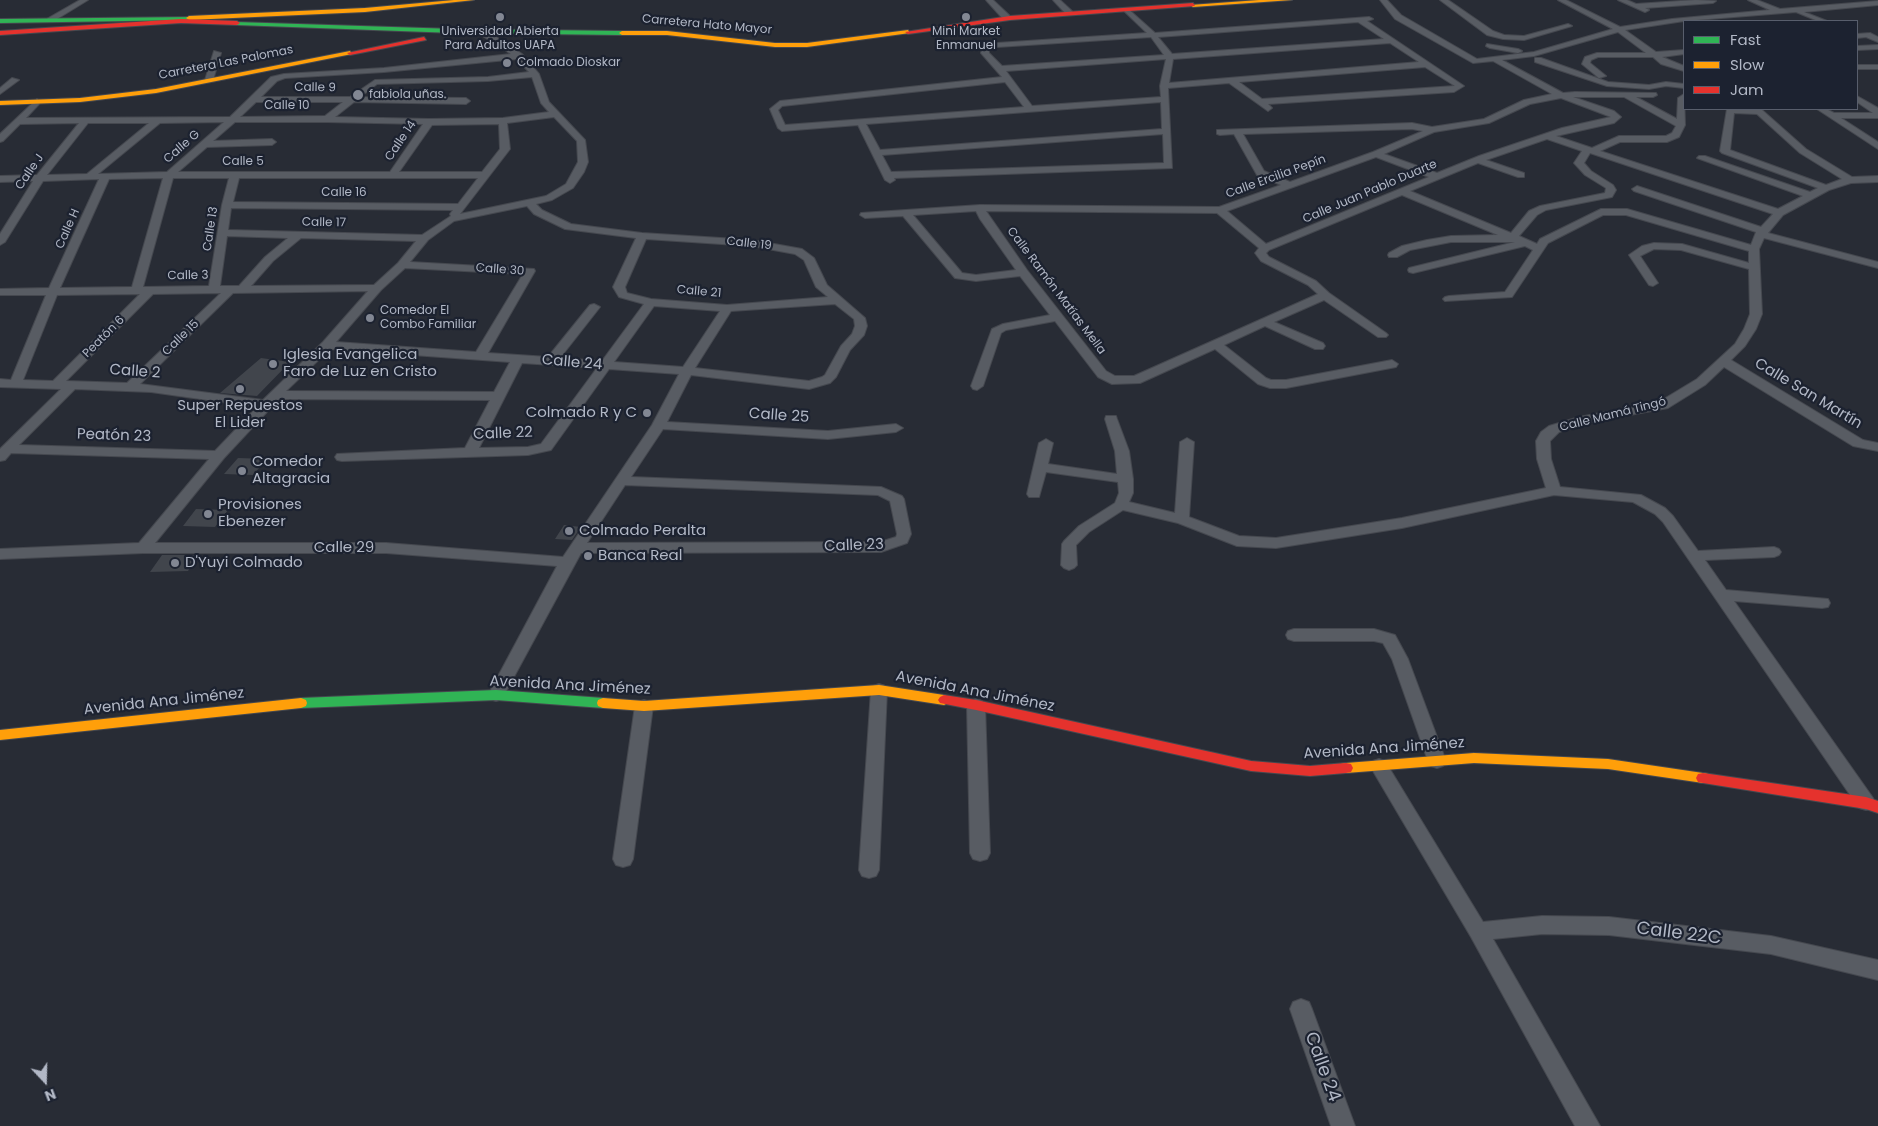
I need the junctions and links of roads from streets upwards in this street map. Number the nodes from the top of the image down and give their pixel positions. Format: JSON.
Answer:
{"nodes":[{"id":1,"x":85,"y":0,"type":"edge"},
{"id":2,"x":407,"y":0,"type":"edge"},
{"id":3,"x":472,"y":0,"type":"edge"},
{"id":4,"x":989,"y":0,"type":"edge"},
{"id":5,"x":1056,"y":0,"type":"edge"},
{"id":6,"x":1289,"y":0,"type":"edge"},
{"id":7,"x":1384,"y":0,"type":"edge"},
{"id":8,"x":1443,"y":0,"type":"edge"},
{"id":9,"x":1561,"y":0,"type":"edge"},
{"id":10,"x":1621,"y":0,"type":"edge"},
{"id":11,"x":1712,"y":0,"type":"edge"},
{"id":12,"x":1752,"y":0,"type":"edge"},
{"id":13,"x":1838,"y":0,"type":"edge"},
{"id":14,"x":1200,"y":2,"type":"edge"},
{"id":15,"x":1792,"y":3,"type":"dead end"},
{"id":16,"x":1878,"y":3,"type":"edge"},
{"id":17,"x":1721,"y":4,"type":"dead end"},
{"id":18,"x":1128,"y":6,"type":"edge"},
{"id":19,"x":1636,"y":6,"type":"junction"},
{"id":20,"x":1852,"y":6,"type":"junction"},
{"id":21,"x":1729,"y":8,"type":"dead end"},
{"id":22,"x":1808,"y":9,"type":"junction"},
{"id":23,"x":1796,"y":10,"type":"junction"},
{"id":24,"x":1781,"y":12,"type":"junction"},
{"id":25,"x":1870,"y":12,"type":"dead end"},
{"id":26,"x":0,"y":13,"type":"edge"},
{"id":27,"x":61,"y":13,"type":"junction"},
{"id":28,"x":1070,"y":13,"type":"junction"},
{"id":29,"x":1745,"y":15,"type":"junction"},
{"id":30,"x":1007,"y":18,"type":"junction"},
{"id":31,"x":1377,"y":19,"type":"dead end"},
{"id":32,"x":49,"y":20,"type":"junction"},
{"id":33,"x":1360,"y":20,"type":"junction"},
{"id":34,"x":1683,"y":20,"type":"edge"},
{"id":35,"x":1684,"y":20,"type":"edge"},
{"id":36,"x":1756,"y":20,"type":"edge"},
{"id":37,"x":1821,"y":20,"type":"edge"},
{"id":38,"x":0,"y":21,"type":"edge"},
{"id":39,"x":1672,"y":21,"type":"junction"},
{"id":40,"x":1568,"y":26,"type":"dead end"},
{"id":41,"x":1683,"y":26,"type":"edge"},
{"id":42,"x":1618,"y":29,"type":"junction"},
{"id":43,"x":455,"y":31,"type":"junction"},
{"id":44,"x":481,"y":31,"type":"junction"},
{"id":45,"x":0,"y":32,"type":"edge"},
{"id":46,"x":1153,"y":35,"type":"junction"},
{"id":47,"x":1860,"y":35,"type":"edge"},
{"id":48,"x":1878,"y":40,"type":"edge"},
{"id":49,"x":1392,"y":41,"type":"junction"},
{"id":50,"x":1490,"y":46,"type":"dead end"},
{"id":51,"x":1878,"y":47,"type":"edge"},
{"id":52,"x":1858,"y":48,"type":"edge"},
{"id":53,"x":1683,"y":52,"type":"edge"},
{"id":54,"x":217,"y":53,"type":"dead end"},
{"id":55,"x":1526,"y":55,"type":"junction"},
{"id":56,"x":519,"y":56,"type":"junction"},
{"id":57,"x":1654,"y":56,"type":"junction"},
{"id":58,"x":1170,"y":57,"type":"junction"},
{"id":59,"x":1494,"y":59,"type":"junction"},
{"id":60,"x":1538,"y":60,"type":"dead end"},
{"id":61,"x":1427,"y":64,"type":"junction"},
{"id":62,"x":1861,"y":67,"type":"edge"},
{"id":63,"x":1878,"y":67,"type":"edge"},
{"id":64,"x":1680,"y":68,"type":"edge"},
{"id":65,"x":1000,"y":69,"type":"junction"},
{"id":66,"x":1590,"y":69,"type":"junction"},
{"id":67,"x":1570,"y":72,"type":"junction"},
{"id":68,"x":535,"y":74,"type":"junction"},
{"id":69,"x":1878,"y":75,"type":"edge"},
{"id":70,"x":1602,"y":76,"type":"dead end"},
{"id":71,"x":1008,"y":79,"type":"junction"},
{"id":72,"x":15,"y":80,"type":"dead end"},
{"id":73,"x":209,"y":80,"type":"junction"},
{"id":74,"x":1232,"y":80,"type":"junction"},
{"id":75,"x":1164,"y":86,"type":"junction"},
{"id":76,"x":1683,"y":86,"type":"edge"},
{"id":77,"x":0,"y":92,"type":"edge"},
{"id":78,"x":1560,"y":95,"type":"junction"},
{"id":79,"x":1626,"y":95,"type":"junction"},
{"id":80,"x":1653,"y":95,"type":"dead end"},
{"id":81,"x":1683,"y":97,"type":"edge"},
{"id":82,"x":254,"y":99,"type":"junction"},
{"id":83,"x":1858,"y":99,"type":"edge"},
{"id":84,"x":1165,"y":100,"type":"junction"},
{"id":85,"x":349,"y":101,"type":"junction"},
{"id":86,"x":466,"y":101,"type":"dead end"},
{"id":87,"x":37,"y":102,"type":"junction"},
{"id":88,"x":1261,"y":102,"type":"junction"},
{"id":89,"x":0,"y":103,"type":"edge"},
{"id":90,"x":1030,"y":110,"type":"junction"},
{"id":91,"x":1269,"y":110,"type":"dead end"},
{"id":92,"x":1757,"y":110,"type":"edge"},
{"id":93,"x":1822,"y":110,"type":"edge"},
{"id":94,"x":1878,"y":113,"type":"edge"},
{"id":95,"x":556,"y":114,"type":"junction"},
{"id":96,"x":1831,"y":116,"type":"junction"},
{"id":97,"x":327,"y":118,"type":"junction"},
{"id":98,"x":159,"y":119,"type":"junction"},
{"id":99,"x":233,"y":119,"type":"junction"},
{"id":100,"x":86,"y":120,"type":"junction"},
{"id":101,"x":16,"y":121,"type":"junction"},
{"id":102,"x":503,"y":121,"type":"junction"},
{"id":103,"x":429,"y":122,"type":"junction"},
{"id":104,"x":861,"y":122,"type":"junction"},
{"id":105,"x":1681,"y":125,"type":"junction"},
{"id":106,"x":1432,"y":130,"type":"junction"},
{"id":107,"x":1167,"y":131,"type":"junction"},
{"id":108,"x":1220,"y":132,"type":"dead end"},
{"id":109,"x":1237,"y":132,"type":"junction"},
{"id":110,"x":2,"y":134,"type":"edge"},
{"id":111,"x":1547,"y":136,"type":"junction"},
{"id":112,"x":272,"y":142,"type":"dead end"},
{"id":113,"x":204,"y":144,"type":"junction"},
{"id":114,"x":1878,"y":146,"type":"edge"},
{"id":115,"x":1591,"y":150,"type":"junction"},
{"id":116,"x":876,"y":153,"type":"junction"},
{"id":117,"x":1376,"y":154,"type":"junction"},
{"id":118,"x":1702,"y":158,"type":"dead end"},
{"id":119,"x":1479,"y":160,"type":"junction"},
{"id":120,"x":235,"y":174,"type":"junction"},
{"id":121,"x":393,"y":174,"type":"junction"},
{"id":122,"x":169,"y":175,"type":"junction"},
{"id":123,"x":485,"y":175,"type":"junction"},
{"id":124,"x":1520,"y":175,"type":"dead end"},
{"id":125,"x":90,"y":176,"type":"junction"},
{"id":126,"x":104,"y":177,"type":"junction"},
{"id":127,"x":1438,"y":177,"type":"junction"},
{"id":128,"x":40,"y":178,"type":"junction"},
{"id":129,"x":0,"y":179,"type":"edge"},
{"id":130,"x":1878,"y":179,"type":"edge"},
{"id":131,"x":1850,"y":180,"type":"junction"},
{"id":132,"x":1289,"y":185,"type":"junction"},
{"id":133,"x":1826,"y":188,"type":"junction"},
{"id":134,"x":1637,"y":189,"type":"dead end"},
{"id":135,"x":1402,"y":192,"type":"junction"},
{"id":136,"x":1811,"y":196,"type":"junction"},
{"id":137,"x":531,"y":204,"type":"junction"},
{"id":138,"x":228,"y":205,"type":"junction"},
{"id":139,"x":460,"y":206,"type":"junction"},
{"id":140,"x":980,"y":208,"type":"junction"},
{"id":141,"x":1220,"y":210,"type":"junction"},
{"id":142,"x":906,"y":213,"type":"junction"},
{"id":143,"x":1779,"y":213,"type":"junction"},
{"id":144,"x":865,"y":216,"type":"dead end"},
{"id":145,"x":451,"y":219,"type":"junction"},
{"id":146,"x":1762,"y":232,"type":"junction"},
{"id":147,"x":223,"y":233,"type":"junction"},
{"id":148,"x":298,"y":235,"type":"junction"},
{"id":149,"x":642,"y":236,"type":"junction"},
{"id":150,"x":424,"y":238,"type":"junction"},
{"id":151,"x":1512,"y":238,"type":"junction"},
{"id":152,"x":0,"y":242,"type":"edge"},
{"id":153,"x":1525,"y":243,"type":"junction"},
{"id":154,"x":1265,"y":248,"type":"junction"},
{"id":155,"x":1538,"y":248,"type":"junction"},
{"id":156,"x":1754,"y":249,"type":"junction"},
{"id":157,"x":1878,"y":254,"type":"edge"},
{"id":158,"x":1393,"y":255,"type":"dead end"},
{"id":159,"x":1867,"y":262,"type":"junction"},
{"id":160,"x":402,"y":265,"type":"junction"},
{"id":161,"x":1878,"y":265,"type":"edge"},
{"id":162,"x":1753,"y":267,"type":"junction"},
{"id":163,"x":1413,"y":270,"type":"dead end"},
{"id":164,"x":1023,"y":272,"type":"junction"},
{"id":165,"x":1653,"y":283,"type":"dead end"},
{"id":166,"x":377,"y":288,"type":"junction"},
{"id":167,"x":214,"y":289,"type":"junction"},
{"id":168,"x":237,"y":289,"type":"junction"},
{"id":169,"x":136,"y":290,"type":"junction"},
{"id":170,"x":150,"y":290,"type":"junction"},
{"id":171,"x":53,"y":291,"type":"junction"},
{"id":172,"x":0,"y":292,"type":"edge"},
{"id":173,"x":1325,"y":295,"type":"junction"},
{"id":174,"x":1449,"y":299,"type":"dead end"},
{"id":175,"x":839,"y":300,"type":"junction"},
{"id":176,"x":651,"y":302,"type":"junction"},
{"id":177,"x":594,"y":308,"type":"dead end"},
{"id":178,"x":727,"y":308,"type":"junction"},
{"id":179,"x":1057,"y":317,"type":"junction"},
{"id":180,"x":1264,"y":322,"type":"junction"},
{"id":181,"x":1382,"y":335,"type":"dead end"},
{"id":182,"x":1216,"y":344,"type":"junction"},
{"id":183,"x":327,"y":345,"type":"junction"},
{"id":184,"x":1319,"y":346,"type":"dead end"},
{"id":185,"x":480,"y":356,"type":"junction"},
{"id":186,"x":518,"y":358,"type":"junction"},
{"id":187,"x":551,"y":361,"type":"junction"},
{"id":188,"x":1723,"y":361,"type":"junction"},
{"id":189,"x":1392,"y":364,"type":"dead end"},
{"id":190,"x":604,"y":366,"type":"junction"},
{"id":191,"x":687,"y":371,"type":"junction"},
{"id":192,"x":0,"y":383,"type":"edge"},
{"id":193,"x":16,"y":383,"type":"junction"},
{"id":194,"x":58,"y":384,"type":"junction"},
{"id":195,"x":817,"y":384,"type":"joint"},
{"id":196,"x":72,"y":385,"type":"junction"},
{"id":197,"x":131,"y":386,"type":"junction"},
{"id":198,"x":977,"y":386,"type":"dead end"},
{"id":199,"x":498,"y":396,"type":"junction"},
{"id":200,"x":271,"y":400,"type":"junction"},
{"id":201,"x":1111,"y":419,"type":"dead end"},
{"id":202,"x":659,"y":425,"type":"junction"},
{"id":203,"x":896,"y":428,"type":"dead end"},
{"id":204,"x":1046,"y":442,"type":"dead end"},
{"id":205,"x":1186,"y":442,"type":"dead end"},
{"id":206,"x":1878,"y":446,"type":"edge"},
{"id":207,"x":470,"y":452,"type":"junction"},
{"id":208,"x":4,"y":453,"type":"edge"},
{"id":209,"x":219,"y":455,"type":"junction"},
{"id":210,"x":342,"y":457,"type":"dead end"},
{"id":211,"x":1040,"y":467,"type":"junction"},
{"id":212,"x":1126,"y":479,"type":"junction"},
{"id":213,"x":622,"y":481,"type":"junction"},
{"id":214,"x":1554,"y":491,"type":"junction"},
{"id":215,"x":1034,"y":494,"type":"dead end"},
{"id":216,"x":1121,"y":505,"type":"junction"},
{"id":217,"x":1182,"y":519,"type":"junction"},
{"id":218,"x":143,"y":548,"type":"junction"},
{"id":219,"x":576,"y":548,"type":"junction"},
{"id":220,"x":1774,"y":552,"type":"dead end"},
{"id":221,"x":0,"y":554,"type":"edge"},
{"id":222,"x":1695,"y":556,"type":"junction"},
{"id":223,"x":567,"y":562,"type":"junction"},
{"id":224,"x":1069,"y":564,"type":"dead end"},
{"id":225,"x":1721,"y":595,"type":"junction"},
{"id":226,"x":1822,"y":603,"type":"dead end"},
{"id":227,"x":1294,"y":635,"type":"dead end"},
{"id":228,"x":879,"y":690,"type":"junction"},
{"id":229,"x":496,"y":695,"type":"junction"},
{"id":230,"x":976,"y":705,"type":"junction"},
{"id":231,"x":644,"y":706,"type":"junction"},
{"id":232,"x":0,"y":735,"type":"edge"},
{"id":233,"x":1437,"y":762,"type":"junction"},
{"id":234,"x":1379,"y":766,"type":"junction"},
{"id":235,"x":1872,"y":805,"type":"edge"},
{"id":236,"x":980,"y":853,"type":"dead end"},
{"id":237,"x":623,"y":859,"type":"dead end"},
{"id":238,"x":869,"y":870,"type":"dead end"},
{"id":239,"x":1478,"y":931,"type":"junction"},
{"id":240,"x":1878,"y":970,"type":"edge"},
{"id":241,"x":1301,"y":1009,"type":"dead end"},
{"id":242,"x":1343,"y":1126,"type":"edge"},
{"id":243,"x":1588,"y":1126,"type":"edge"}],
"edges":[{"from":1,"to":27,"type":"street"},
{"from":2,"to":27,"type":"street"},
{"from":3,"to":32,"type":"street"},
{"from":4,"to":30,"type":"street"},
{"from":5,"to":28,"type":"street"},
{"from":6,"to":14,"type":"street","name":"Carretera Hato Mayor"},
{"from":7,"to":59,"type":"street"},
{"from":8,"to":40,"type":"street"},
{"from":9,"to":42,"type":"street"},
{"from":10,"to":19,"type":"street"},
{"from":11,"to":17,"type":"street"},
{"from":11,"to":19,"type":"street"},
{"from":12,"to":24,"type":"street"},
{"from":13,"to":20,"type":"street"},
{"from":14,"to":18,"type":"street","name":"Carretera Hato Mayor"},
{"from":15,"to":22,"type":"street"},
{"from":16,"to":20,"type":"street"},
{"from":18,"to":28,"type":"street","name":"Carretera Hato Mayor"},
{"from":18,"to":46,"type":"street"},
{"from":19,"to":39,"type":"street"},
{"from":20,"to":22,"type":"street"},
{"from":20,"to":25,"type":"street"},
{"from":21,"to":29,"type":"street"},
{"from":22,"to":23,"type":"street"},
{"from":23,"to":24,"type":"street"},
{"from":23,"to":37,"type":"street"},
{"from":24,"to":29,"type":"street"},
{"from":26,"to":27,"type":"street"},
{"from":27,"to":32,"type":"street"},
{"from":28,"to":30,"type":"street","name":"Carretera Hato Mayor"},
{"from":29,"to":35,"type":"street"},
{"from":29,"to":36,"type":"street"},
{"from":30,"to":44,"type":"street","name":"Carretera Hato Mayor"},
{"from":31,"to":33,"type":"street"},
{"from":32,"to":38,"type":"street"},
{"from":33,"to":46,"type":"street"},
{"from":33,"to":49,"type":"street"},
{"from":34,"to":39,"type":"street"},
{"from":39,"to":41,"type":"street"},
{"from":39,"to":42,"type":"street"},
{"from":42,"to":55,"type":"street"},
{"from":42,"to":57,"type":"street"},
{"from":43,"to":44,"type":"street","name":"Carretera Hato Mayor"},
{"from":43,"to":45,"type":"street","name":"Carretera Hato Mayor"},
{"from":43,"to":73,"type":"street","name":"Carretera Las Palomas"},
{"from":44,"to":56,"type":"street"},
{"from":46,"to":58,"type":"street"},
{"from":46,"to":65,"type":"street"},
{"from":47,"to":48,"type":"street"},
{"from":49,"to":58,"type":"street"},
{"from":49,"to":61,"type":"street"},
{"from":50,"to":55,"type":"street"},
{"from":51,"to":52,"type":"street"},
{"from":53,"to":57,"type":"street"},
{"from":54,"to":73,"type":"street"},
{"from":55,"to":59,"type":"street"},
{"from":56,"to":68,"type":"street"},
{"from":56,"to":82,"type":"street","name":"Calle G"},
{"from":57,"to":64,"type":"street"},
{"from":57,"to":66,"type":"street"},
{"from":58,"to":65,"type":"street"},
{"from":58,"to":75,"type":"street"},
{"from":59,"to":78,"type":"street"},
{"from":60,"to":67,"type":"street"},
{"from":61,"to":74,"type":"street"},
{"from":61,"to":88,"type":"street"},
{"from":62,"to":63,"type":"street"},
{"from":62,"to":69,"type":"street"},
{"from":65,"to":71,"type":"street"},
{"from":66,"to":67,"type":"street"},
{"from":66,"to":70,"type":"street"},
{"from":67,"to":76,"type":"street"},
{"from":68,"to":85,"type":"street"},
{"from":68,"to":95,"type":"street"},
{"from":71,"to":90,"type":"street"},
{"from":71,"to":104,"type":"street"},
{"from":72,"to":77,"type":"street"},
{"from":73,"to":87,"type":"street","name":"Carretera Las Palomas"},
{"from":74,"to":75,"type":"street"},
{"from":74,"to":88,"type":"street"},
{"from":75,"to":84,"type":"street"},
{"from":78,"to":79,"type":"street","name":"Calle Ercilia Pepín"},
{"from":78,"to":106,"type":"street","name":"Calle Ercilia Pepín"},
{"from":78,"to":111,"type":"street","name":"Calle Juan Pablo Duarte"},
{"from":79,"to":80,"type":"street","name":"Calle Ercilia Pepín"},
{"from":79,"to":105,"type":"street"},
{"from":81,"to":105,"type":"street"},
{"from":82,"to":85,"type":"street","name":"Calle 9"},
{"from":82,"to":99,"type":"street","name":"Calle G"},
{"from":83,"to":94,"type":"street"},
{"from":84,"to":90,"type":"street"},
{"from":84,"to":107,"type":"street"},
{"from":85,"to":86,"type":"street","name":"Calle 9"},
{"from":85,"to":97,"type":"street"},
{"from":87,"to":89,"type":"street","name":"Carretera Las Palomas"},
{"from":87,"to":101,"type":"street"},
{"from":88,"to":91,"type":"street"},
{"from":90,"to":104,"type":"street"},
{"from":92,"to":131,"type":"street"},
{"from":92,"to":133,"type":"street"},
{"from":93,"to":96,"type":"street"},
{"from":94,"to":96,"type":"street"},
{"from":95,"to":102,"type":"street","name":"Calle 10"},
{"from":95,"to":137,"type":"street"},
{"from":96,"to":114,"type":"street"},
{"from":97,"to":99,"type":"street","name":"Calle 10"},
{"from":97,"to":103,"type":"street","name":"Calle 10"},
{"from":98,"to":99,"type":"street","name":"Calle 10"},
{"from":98,"to":100,"type":"street","name":"Calle 10"},
{"from":98,"to":125,"type":"street"},
{"from":99,"to":113,"type":"street","name":"Calle G"},
{"from":100,"to":101,"type":"street","name":"Calle 10"},
{"from":100,"to":128,"type":"street","name":"Calle J"},
{"from":101,"to":110,"type":"street"},
{"from":102,"to":103,"type":"street","name":"Calle 10"},
{"from":102,"to":123,"type":"street"},
{"from":103,"to":121,"type":"street","name":"Calle 14"},
{"from":104,"to":116,"type":"street"},
{"from":105,"to":115,"type":"street"},
{"from":106,"to":109,"type":"street"},
{"from":106,"to":117,"type":"street","name":"Calle Ercilia Pepín"},
{"from":107,"to":116,"type":"street"},
{"from":107,"to":116,"type":"street"},
{"from":108,"to":109,"type":"street"},
{"from":109,"to":132,"type":"street"},
{"from":111,"to":115,"type":"street"},
{"from":111,"to":119,"type":"street","name":"Calle Juan Pablo Duarte"},
{"from":112,"to":113,"type":"street"},
{"from":113,"to":122,"type":"street","name":"Calle G"},
{"from":115,"to":143,"type":"street"},
{"from":115,"to":151,"type":"street"},
{"from":117,"to":127,"type":"street"},
{"from":117,"to":132,"type":"street","name":"Calle Ercilia Pepín"},
{"from":118,"to":136,"type":"street"},
{"from":119,"to":124,"type":"street"},
{"from":119,"to":127,"type":"street","name":"Calle Juan Pablo Duarte"},
{"from":120,"to":121,"type":"street","name":"Calle 5"},
{"from":120,"to":122,"type":"street","name":"Calle 5"},
{"from":120,"to":138,"type":"street","name":"Calle 13"},
{"from":121,"to":123,"type":"street","name":"Calle 5"},
{"from":122,"to":126,"type":"street","name":"Calle 5"},
{"from":122,"to":169,"type":"street","name":"Calle G"},
{"from":123,"to":139,"type":"street"},
{"from":125,"to":126,"type":"street","name":"Calle 5"},
{"from":125,"to":128,"type":"street","name":"Calle 5"},
{"from":126,"to":171,"type":"street","name":"Calle H"},
{"from":127,"to":135,"type":"street","name":"Calle Juan Pablo Duarte"},
{"from":128,"to":129,"type":"street","name":"Calle 5"},
{"from":128,"to":152,"type":"street","name":"Calle J"},
{"from":130,"to":131,"type":"street","name":"Calle Mamá Tingó"},
{"from":131,"to":133,"type":"street","name":"Calle Mamá Tingó"},
{"from":132,"to":141,"type":"street","name":"Calle Ercilia Pepín"},
{"from":133,"to":136,"type":"street","name":"Calle Mamá Tingó"},
{"from":134,"to":146,"type":"street"},
{"from":135,"to":151,"type":"street"},
{"from":135,"to":154,"type":"street","name":"Calle Juan Pablo Duarte"},
{"from":136,"to":143,"type":"street","name":"Calle Mamá Tingó"},
{"from":137,"to":145,"type":"street"},
{"from":137,"to":149,"type":"street","name":"Calle 19"},
{"from":138,"to":139,"type":"street","name":"Calle 16"},
{"from":138,"to":147,"type":"street","name":"Calle 13"},
{"from":139,"to":145,"type":"street"},
{"from":140,"to":141,"type":"street","name":"Calle Ercilia Pepín"},
{"from":140,"to":142,"type":"street","name":"Calle Ercilia Pepín"},
{"from":140,"to":164,"type":"street","name":"Calle Ramón Matías Mella"},
{"from":141,"to":154,"type":"street"},
{"from":142,"to":144,"type":"street","name":"Calle Ercilia Pepín"},
{"from":142,"to":164,"type":"street"},
{"from":143,"to":146,"type":"street","name":"Calle Mamá Tingó"},
{"from":145,"to":150,"type":"street"},
{"from":146,"to":156,"type":"street","name":"Calle Mamá Tingó"},
{"from":146,"to":159,"type":"street"},
{"from":147,"to":148,"type":"street","name":"Calle 17"},
{"from":147,"to":167,"type":"street","name":"Calle 13"},
{"from":148,"to":150,"type":"street","name":"Calle 17"},
{"from":148,"to":168,"type":"street","name":"Calle 15"},
{"from":149,"to":175,"type":"street","name":"Calle 19"},
{"from":149,"to":176,"type":"street","name":"Calle 21"},
{"from":150,"to":160,"type":"street"},
{"from":151,"to":153,"type":"street"},
{"from":151,"to":158,"type":"street"},
{"from":153,"to":155,"type":"street"},
{"from":153,"to":163,"type":"street"},
{"from":154,"to":173,"type":"street"},
{"from":155,"to":156,"type":"street"},
{"from":155,"to":174,"type":"street"},
{"from":156,"to":162,"type":"street","name":"Calle Mamá Tingó"},
{"from":157,"to":159,"type":"street"},
{"from":159,"to":161,"type":"street"},
{"from":160,"to":166,"type":"street"},
{"from":160,"to":185,"type":"street","name":"Calle 30"},
{"from":162,"to":165,"type":"street"},
{"from":162,"to":188,"type":"street","name":"Calle Mamá Tingó"},
{"from":164,"to":179,"type":"street","name":"Calle Ramón Matías Mella"},
{"from":166,"to":168,"type":"street","name":"Calle 3"},
{"from":166,"to":183,"type":"street"},
{"from":167,"to":168,"type":"street","name":"Calle 3"},
{"from":167,"to":170,"type":"street","name":"Calle 3"},
{"from":168,"to":197,"type":"street","name":"Calle 15"},
{"from":169,"to":170,"type":"street","name":"Calle 3"},
{"from":169,"to":171,"type":"street","name":"Calle 3"},
{"from":170,"to":194,"type":"street","name":"Peatón 6"},
{"from":171,"to":172,"type":"street","name":"Calle 3"},
{"from":171,"to":193,"type":"street","name":"Calle H"},
{"from":173,"to":180,"type":"street"},
{"from":173,"to":181,"type":"street"},
{"from":175,"to":178,"type":"street","name":"Calle 21"},
{"from":175,"to":195,"type":"street","name":"Calle 19"},
{"from":176,"to":178,"type":"street","name":"Calle 21"},
{"from":176,"to":190,"type":"street","name":"Calle 22"},
{"from":177,"to":187,"type":"street"},
{"from":178,"to":191,"type":"street"},
{"from":179,"to":182,"type":"street","name":"Calle Ramón Matías Mella"},
{"from":179,"to":198,"type":"street"},
{"from":180,"to":182,"type":"street"},
{"from":180,"to":184,"type":"street"},
{"from":182,"to":189,"type":"street"},
{"from":183,"to":185,"type":"street","name":"Calle 24"},
{"from":183,"to":200,"type":"street"},
{"from":185,"to":186,"type":"street","name":"Calle 24"},
{"from":186,"to":187,"type":"street","name":"Calle 24"},
{"from":186,"to":199,"type":"street"},
{"from":187,"to":190,"type":"street","name":"Calle 24"},
{"from":188,"to":206,"type":"street","name":"Calle San Martín"},
{"from":188,"to":214,"type":"street","name":"Calle Mamá Tingó"},
{"from":190,"to":191,"type":"street","name":"Calle 24"},
{"from":190,"to":207,"type":"street","name":"Calle 22"},
{"from":191,"to":195,"type":"street","name":"Calle 24"},
{"from":191,"to":202,"type":"street"},
{"from":192,"to":193,"type":"street","name":"Calle 2"},
{"from":193,"to":194,"type":"street","name":"Calle 2"},
{"from":194,"to":196,"type":"street","name":"Calle 2"},
{"from":196,"to":197,"type":"street","name":"Calle 2"},
{"from":196,"to":208,"type":"street"},
{"from":197,"to":200,"type":"street","name":"Calle 2"},
{"from":199,"to":200,"type":"street","name":"Calle 2"},
{"from":199,"to":207,"type":"street"},
{"from":200,"to":209,"type":"street"},
{"from":201,"to":212,"type":"street"},
{"from":202,"to":203,"type":"street","name":"Calle 25"},
{"from":202,"to":213,"type":"street"},
{"from":204,"to":211,"type":"street"},
{"from":205,"to":217,"type":"street"},
{"from":207,"to":210,"type":"street","name":"Calle 22"},
{"from":208,"to":209,"type":"street","name":"Peatón 23"},
{"from":209,"to":218,"type":"street"},
{"from":211,"to":212,"type":"street"},
{"from":211,"to":215,"type":"street"},
{"from":212,"to":216,"type":"street"},
{"from":213,"to":219,"type":"street"},
{"from":213,"to":219,"type":"street","name":"Calle 23"},
{"from":214,"to":217,"type":"street"},
{"from":214,"to":222,"type":"street"},
{"from":216,"to":217,"type":"street"},
{"from":216,"to":224,"type":"street"},
{"from":218,"to":221,"type":"street","name":"Calle 29"},
{"from":218,"to":223,"type":"street","name":"Calle 29"},
{"from":219,"to":223,"type":"street"},
{"from":220,"to":222,"type":"street"},
{"from":222,"to":225,"type":"street"},
{"from":223,"to":229,"type":"street"},
{"from":225,"to":226,"type":"street"},
{"from":225,"to":235,"type":"street"},
{"from":227,"to":233,"type":"street"},
{"from":228,"to":230,"type":"street","name":"Avenida Ana Jiménez"},
{"from":228,"to":231,"type":"street","name":"Avenida Ana Jiménez"},
{"from":228,"to":238,"type":"street"},
{"from":229,"to":231,"type":"street","name":"Avenida Ana Jiménez"},
{"from":229,"to":232,"type":"street","name":"Avenida Ana Jiménez"},
{"from":230,"to":234,"type":"street","name":"Avenida Ana Jiménez"},
{"from":230,"to":236,"type":"street"},
{"from":231,"to":237,"type":"street"},
{"from":233,"to":234,"type":"street","name":"Avenida Ana Jiménez"},
{"from":233,"to":235,"type":"street","name":"Avenida Ana Jiménez"},
{"from":234,"to":239,"type":"street"},
{"from":239,"to":240,"type":"street","name":"Calle 22C"},
{"from":239,"to":243,"type":"street"},
{"from":241,"to":242,"type":"street","name":"Calle 24"}]}
